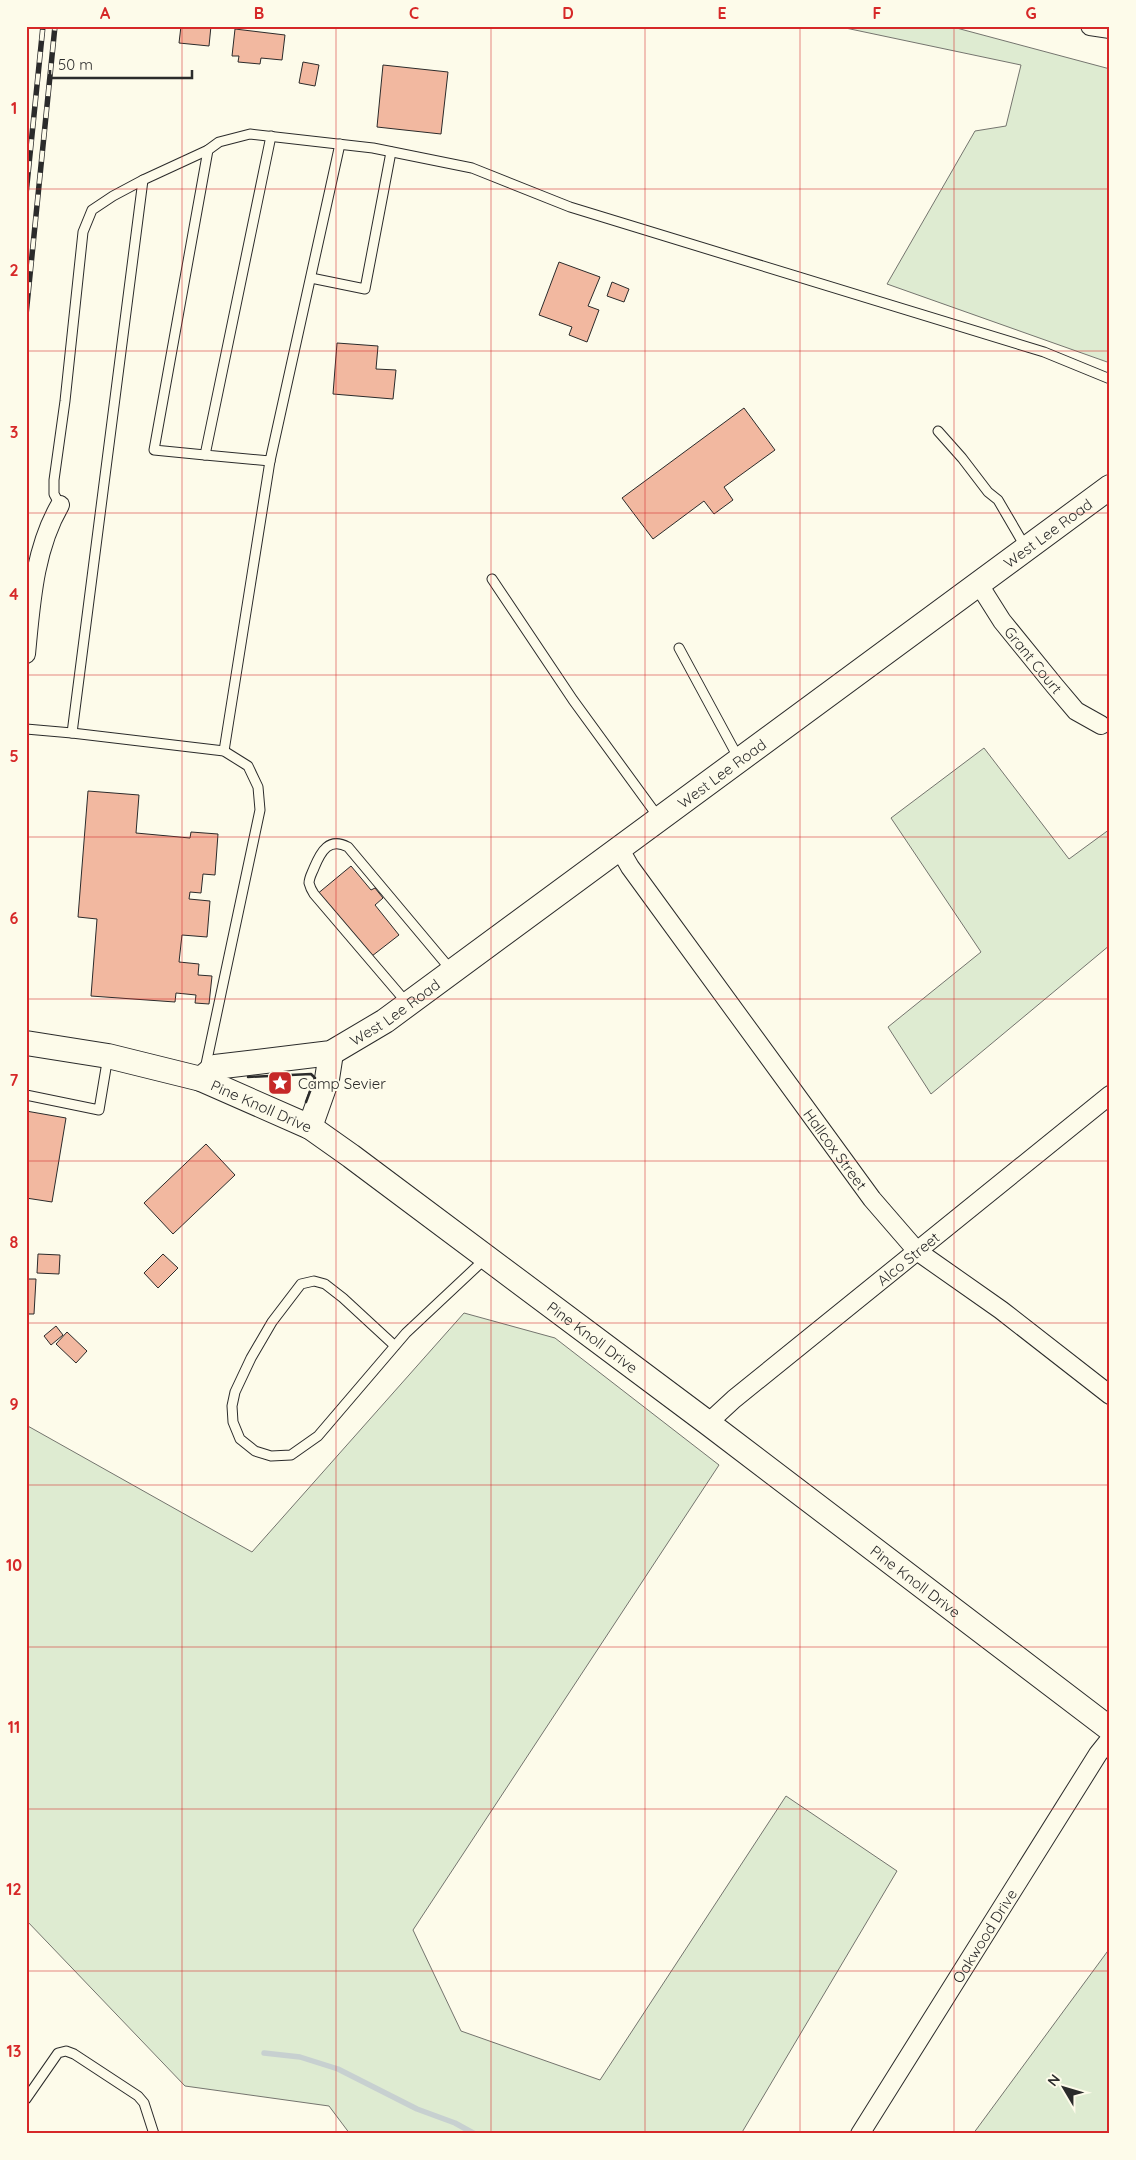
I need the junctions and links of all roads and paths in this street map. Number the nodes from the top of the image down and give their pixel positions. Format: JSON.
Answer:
{"nodes":[{"id":1,"x":1090,"y":26,"type":"edge"},
{"id":2,"x":1110,"y":29,"type":"edge"},
{"id":3,"x":271,"y":136,"type":"junction"},
{"id":4,"x":340,"y":144,"type":"junction"},
{"id":5,"x":208,"y":150,"type":"junction"},
{"id":6,"x":391,"y":152,"type":"junction"},
{"id":7,"x":143,"y":180,"type":"junction"},
{"id":8,"x":311,"y":278,"type":"junction"},
{"id":9,"x":1110,"y":379,"type":"edge"},
{"id":10,"x":938,"y":431,"type":"dead end"},
{"id":11,"x":205,"y":455,"type":"junction"},
{"id":12,"x":270,"y":461,"type":"junction"},
{"id":13,"x":1110,"y":487,"type":"edge"},
{"id":14,"x":60,"y":505,"type":"joint"},
{"id":15,"x":1026,"y":548,"type":"junction"},
{"id":16,"x":492,"y":579,"type":"dead end"},
{"id":17,"x":978,"y":584,"type":"junction"},
{"id":18,"x":679,"y":648,"type":"dead end"},
{"id":19,"x":26,"y":654,"type":"edge"},
{"id":20,"x":1102,"y":725,"type":"dead end"},
{"id":21,"x":26,"y":729,"type":"edge"},
{"id":22,"x":72,"y":733,"type":"junction"},
{"id":23,"x":224,"y":751,"type":"junction"},
{"id":24,"x":740,"y":759,"type":"junction"},
{"id":25,"x":659,"y":818,"type":"junction"},
{"id":26,"x":619,"y":848,"type":"junction"},
{"id":27,"x":452,"y":971,"type":"junction"},
{"id":28,"x":408,"y":1004,"type":"junction"},
{"id":29,"x":26,"y":1043,"type":"edge"},
{"id":30,"x":331,"y":1053,"type":"junction"},
{"id":31,"x":108,"y":1056,"type":"junction"},
{"id":32,"x":201,"y":1079,"type":"junction"},
{"id":33,"x":26,"y":1095,"type":"edge"},
{"id":34,"x":1106,"y":1105,"type":"edge"},
{"id":35,"x":310,"y":1127,"type":"junction"},
{"id":36,"x":917,"y":1251,"type":"junction"},
{"id":37,"x":487,"y":1258,"type":"junction"},
{"id":38,"x":395,"y":1346,"type":"junction"},
{"id":39,"x":1110,"y":1394,"type":"edge"},
{"id":40,"x":708,"y":1423,"type":"junction"},
{"id":41,"x":1110,"y":1729,"type":"edge"},
{"id":42,"x":1110,"y":1739,"type":"edge"},
{"id":43,"x":26,"y":2100,"type":"edge"},
{"id":44,"x":154,"y":2134,"type":"edge"},
{"id":45,"x":860,"y":2134,"type":"edge"}],
"edges":[{"from":1,"to":2,"type":"street"},
{"from":3,"to":4,"type":"lane"},
{"from":3,"to":5,"type":"lane"},
{"from":3,"to":11,"type":"lane"},
{"from":4,"to":6,"type":"lane"},
{"from":4,"to":8,"type":"lane"},
{"from":5,"to":7,"type":"lane"},
{"from":5,"to":11,"type":"lane"},
{"from":6,"to":8,"type":"lane"},
{"from":6,"to":9,"type":"lane"},
{"from":7,"to":14,"type":"lane"},
{"from":7,"to":22,"type":"lane"},
{"from":8,"to":12,"type":"lane"},
{"from":10,"to":15,"type":"lane"},
{"from":11,"to":12,"type":"lane"},
{"from":12,"to":23,"type":"lane"},
{"from":13,"to":15,"type":"street","name":"West Lee Road"},
{"from":14,"to":19,"type":"street"},
{"from":15,"to":17,"type":"street","name":"West Lee Road"},
{"from":16,"to":25,"type":"lane"},
{"from":17,"to":20,"type":"street","name":"Grant Court"},
{"from":17,"to":24,"type":"street","name":"West Lee Road"},
{"from":18,"to":24,"type":"lane"},
{"from":21,"to":22,"type":"lane"},
{"from":22,"to":23,"type":"lane"},
{"from":23,"to":32,"type":"lane"},
{"from":24,"to":25,"type":"street","name":"West Lee Road"},
{"from":25,"to":26,"type":"street","name":"West Lee Road"},
{"from":26,"to":27,"type":"street","name":"West Lee Road"},
{"from":26,"to":36,"type":"street","name":"Hallcox Street"},
{"from":27,"to":28,"type":"street","name":"West Lee Road"},
{"from":27,"to":28,"type":"lane"},
{"from":28,"to":30,"type":"street","name":"West Lee Road"},
{"from":29,"to":31,"type":"street","name":"Pine Knoll Drive"},
{"from":30,"to":32,"type":"street","name":"West Lee Road"},
{"from":30,"to":35,"type":"street"},
{"from":31,"to":32,"type":"street","name":"Pine Knoll Drive"},
{"from":31,"to":33,"type":"lane"},
{"from":32,"to":35,"type":"street","name":"Pine Knoll Drive"},
{"from":34,"to":36,"type":"street","name":"Alco Street"},
{"from":35,"to":37,"type":"street","name":"Pine Knoll Drive"},
{"from":36,"to":39,"type":"street","name":"Hallcox Street"},
{"from":36,"to":40,"type":"street","name":"Alco Street"},
{"from":37,"to":38,"type":"lane"},
{"from":37,"to":40,"type":"street","name":"Pine Knoll Drive"},
{"from":38,"to":38,"type":"lane"},
{"from":40,"to":41,"type":"street","name":"Pine Knoll Drive"},
{"from":42,"to":45,"type":"street","name":"Oakwood Drive"},
{"from":43,"to":44,"type":"lane"}]}
